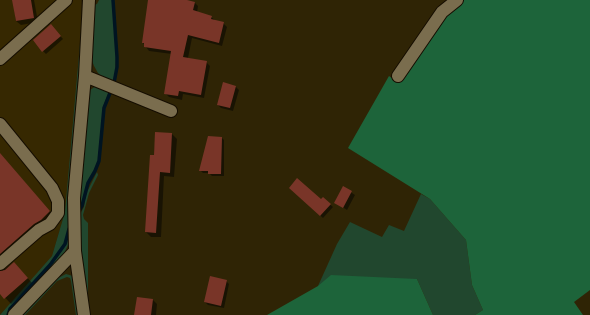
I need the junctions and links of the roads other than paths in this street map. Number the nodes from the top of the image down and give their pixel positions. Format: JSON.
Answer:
{"nodes":[{"id":1,"x":66,"y":0,"type":"edge"},
{"id":2,"x":90,"y":0,"type":"edge"},
{"id":3,"x":457,"y":0,"type":"edge"},
{"id":4,"x":0,"y":59,"type":"edge"},
{"id":5,"x":85,"y":76,"type":"junction"},
{"id":6,"x":398,"y":76,"type":"dead end"},
{"id":7,"x":171,"y":111,"type":"dead end"},
{"id":8,"x":0,"y":124,"type":"edge"},
{"id":9,"x":75,"y":251,"type":"junction"},
{"id":10,"x":0,"y":264,"type":"edge"},
{"id":11,"x":14,"y":315,"type":"edge"},
{"id":12,"x":84,"y":315,"type":"edge"}],
"edges":[{"from":1,"to":4,"type":"street"},
{"from":2,"to":5,"type":"street"},
{"from":3,"to":6,"type":"street"},
{"from":5,"to":7,"type":"street"},
{"from":5,"to":9,"type":"street"},
{"from":8,"to":10,"type":"street"},
{"from":9,"to":11,"type":"street"},
{"from":9,"to":12,"type":"street"}]}
